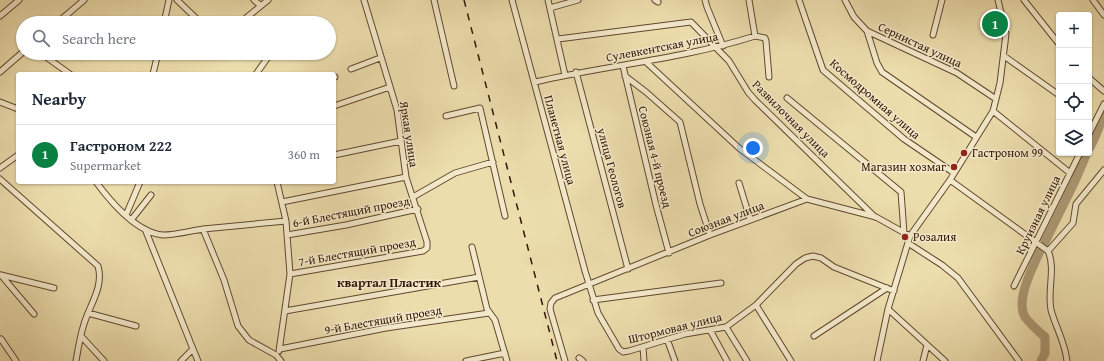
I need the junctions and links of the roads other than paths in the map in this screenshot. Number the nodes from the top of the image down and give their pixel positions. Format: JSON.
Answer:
{"nodes":[{"id":1,"x":19,"y":0,"type":"edge"},
{"id":2,"x":84,"y":0,"type":"edge"},
{"id":3,"x":169,"y":0,"type":"edge"},
{"id":4,"x":177,"y":0,"type":"edge"},
{"id":5,"x":254,"y":0,"type":"edge"},
{"id":6,"x":268,"y":0,"type":"edge"},
{"id":7,"x":364,"y":0,"type":"edge"},
{"id":8,"x":434,"y":0,"type":"edge"},
{"id":9,"x":512,"y":0,"type":"edge"},
{"id":10,"x":548,"y":0,"type":"edge"},
{"id":11,"x":578,"y":0,"type":"edge"},
{"id":12,"x":705,"y":0,"type":"edge"},
{"id":13,"x":749,"y":0,"type":"edge"},
{"id":14,"x":799,"y":0,"type":"edge"},
{"id":15,"x":845,"y":0,"type":"edge"},
{"id":16,"x":942,"y":0,"type":"edge"},
{"id":17,"x":998,"y":0,"type":"edge"},
{"id":18,"x":1024,"y":0,"type":"edge"},
{"id":19,"x":1093,"y":0,"type":"edge"},
{"id":20,"x":260,"y":6,"type":"junction"},
{"id":21,"x":550,"y":8,"type":"junction"},
{"id":22,"x":1104,"y":15,"type":"edge"},
{"id":23,"x":0,"y":16,"type":"edge"},
{"id":24,"x":65,"y":16,"type":"edge"},
{"id":25,"x":166,"y":16,"type":"edge"},
{"id":26,"x":194,"y":16,"type":"edge"},
{"id":27,"x":248,"y":16,"type":"edge"},
{"id":28,"x":867,"y":32,"type":"junction"},
{"id":29,"x":933,"y":35,"type":"dead end"},
{"id":30,"x":755,"y":36,"type":"junction"},
{"id":31,"x":558,"y":40,"type":"junction"},
{"id":32,"x":1056,"y":40,"type":"edge"},
{"id":33,"x":723,"y":46,"type":"junction"},
{"id":34,"x":717,"y":48,"type":"junction"},
{"id":35,"x":1004,"y":56,"type":"junction"},
{"id":36,"x":16,"y":58,"type":"edge"},
{"id":37,"x":380,"y":58,"type":"junction"},
{"id":38,"x":50,"y":60,"type":"edge"},
{"id":39,"x":156,"y":60,"type":"edge"},
{"id":40,"x":266,"y":60,"type":"edge"},
{"id":41,"x":646,"y":62,"type":"junction"},
{"id":42,"x":623,"y":66,"type":"junction"},
{"id":43,"x":351,"y":69,"type":"dead end"},
{"id":44,"x":0,"y":72,"type":"edge"},
{"id":45,"x":67,"y":72,"type":"edge"},
{"id":46,"x":153,"y":72,"type":"edge"},
{"id":47,"x":257,"y":72,"type":"edge"},
{"id":48,"x":576,"y":72,"type":"junction"},
{"id":49,"x":565,"y":74,"type":"junction"},
{"id":50,"x":625,"y":76,"type":"junction"},
{"id":51,"x":769,"y":77,"type":"dead end"},
{"id":52,"x":1092,"y":81,"type":"edge"},
{"id":53,"x":535,"y":82,"type":"junction"},
{"id":54,"x":454,"y":86,"type":"dead end"},
{"id":55,"x":390,"y":87,"type":"junction"},
{"id":56,"x":1104,"y":91,"type":"edge"},
{"id":57,"x":1056,"y":93,"type":"edge"},
{"id":58,"x":787,"y":98,"type":"dead end"},
{"id":59,"x":996,"y":100,"type":"junction"},
{"id":60,"x":0,"y":102,"type":"edge"},
{"id":61,"x":1104,"y":104,"type":"edge"},
{"id":62,"x":336,"y":105,"type":"edge"},
{"id":63,"x":16,"y":108,"type":"edge"},
{"id":64,"x":993,"y":111,"type":"junction"},
{"id":65,"x":446,"y":116,"type":"dead end"},
{"id":66,"x":1092,"y":128,"type":"edge"},
{"id":67,"x":976,"y":137,"type":"junction"},
{"id":68,"x":400,"y":141,"type":"junction"},
{"id":69,"x":16,"y":156,"type":"edge"},
{"id":70,"x":336,"y":156,"type":"edge"},
{"id":71,"x":1078,"y":156,"type":"edge"},
{"id":72,"x":493,"y":162,"type":"junction"},
{"id":73,"x":0,"y":168,"type":"edge"},
{"id":74,"x":1104,"y":170,"type":"edge"},
{"id":75,"x":954,"y":173,"type":"junction"},
{"id":76,"x":1070,"y":173,"type":"junction"},
{"id":77,"x":406,"y":177,"type":"junction"},
{"id":78,"x":0,"y":179,"type":"edge"},
{"id":79,"x":950,"y":180,"type":"junction"},
{"id":80,"x":739,"y":183,"type":"dead end"},
{"id":81,"x":98,"y":184,"type":"edge"},
{"id":82,"x":139,"y":184,"type":"edge"},
{"id":83,"x":278,"y":184,"type":"edge"},
{"id":84,"x":151,"y":195,"type":"dead end"},
{"id":85,"x":413,"y":197,"type":"junction"},
{"id":86,"x":807,"y":199,"type":"junction"},
{"id":87,"x":282,"y":202,"type":"junction"},
{"id":88,"x":418,"y":209,"type":"junction"},
{"id":89,"x":126,"y":215,"type":"junction"},
{"id":90,"x":506,"y":216,"type":"dead end"},
{"id":91,"x":876,"y":217,"type":"junction"},
{"id":92,"x":132,"y":219,"type":"junction"},
{"id":93,"x":750,"y":220,"type":"junction"},
{"id":94,"x":286,"y":221,"type":"junction"},
{"id":95,"x":145,"y":229,"type":"junction"},
{"id":96,"x":203,"y":229,"type":"junction"},
{"id":97,"x":904,"y":233,"type":"junction"},
{"id":98,"x":287,"y":235,"type":"junction"},
{"id":99,"x":710,"y":235,"type":"junction"},
{"id":100,"x":910,"y":236,"type":"junction"},
{"id":101,"x":1037,"y":242,"type":"junction"},
{"id":102,"x":908,"y":243,"type":"junction"},
{"id":103,"x":472,"y":247,"type":"dead end"},
{"id":104,"x":427,"y":248,"type":"joint"},
{"id":105,"x":1048,"y":251,"type":"junction"},
{"id":106,"x":669,"y":252,"type":"junction"},
{"id":107,"x":628,"y":269,"type":"junction"},
{"id":108,"x":290,"y":274,"type":"junction"},
{"id":109,"x":1,"y":275,"type":"edge"},
{"id":110,"x":479,"y":277,"type":"junction"},
{"id":111,"x":721,"y":283,"type":"dead end"},
{"id":112,"x":590,"y":286,"type":"junction"},
{"id":113,"x":1014,"y":286,"type":"dead end"},
{"id":114,"x":54,"y":288,"type":"dead end"},
{"id":115,"x":887,"y":288,"type":"junction"},
{"id":116,"x":894,"y":291,"type":"junction"},
{"id":117,"x":593,"y":300,"type":"junction"},
{"id":118,"x":756,"y":305,"type":"junction"},
{"id":119,"x":888,"y":309,"type":"junction"},
{"id":120,"x":285,"y":311,"type":"junction"},
{"id":121,"x":88,"y":313,"type":"junction"},
{"id":122,"x":490,"y":313,"type":"junction"},
{"id":123,"x":34,"y":314,"type":"dead end"},
{"id":124,"x":136,"y":326,"type":"dead end"},
{"id":125,"x":726,"y":327,"type":"junction"},
{"id":126,"x":710,"y":330,"type":"junction"},
{"id":127,"x":81,"y":336,"type":"junction"},
{"id":128,"x":814,"y":336,"type":"dead end"},
{"id":129,"x":1,"y":339,"type":"dead end"},
{"id":130,"x":667,"y":339,"type":"junction"},
{"id":131,"x":928,"y":345,"type":"junction"},
{"id":132,"x":643,"y":347,"type":"junction"},
{"id":133,"x":193,"y":349,"type":"junction"},
{"id":134,"x":280,"y":349,"type":"junction"},
{"id":135,"x":505,"y":353,"type":"junction"},
{"id":136,"x":276,"y":355,"type":"junction"},
{"id":137,"x":16,"y":361,"type":"edge"},
{"id":138,"x":76,"y":361,"type":"edge"},
{"id":139,"x":104,"y":361,"type":"edge"},
{"id":140,"x":181,"y":361,"type":"edge"},
{"id":141,"x":198,"y":361,"type":"edge"},
{"id":142,"x":281,"y":361,"type":"edge"},
{"id":143,"x":466,"y":361,"type":"edge"},
{"id":144,"x":507,"y":361,"type":"edge"},
{"id":145,"x":566,"y":361,"type":"edge"},
{"id":146,"x":644,"y":361,"type":"edge"},
{"id":147,"x":675,"y":361,"type":"edge"},
{"id":148,"x":727,"y":361,"type":"edge"},
{"id":149,"x":747,"y":361,"type":"edge"},
{"id":150,"x":791,"y":361,"type":"edge"},
{"id":151,"x":876,"y":361,"type":"edge"},
{"id":152,"x":924,"y":361,"type":"edge"},
{"id":153,"x":945,"y":361,"type":"edge"},
{"id":154,"x":1018,"y":361,"type":"edge"},
{"id":155,"x":1067,"y":361,"type":"edge"}],
"edges":[{"from":1,"to":23,"type":"street"},
{"from":2,"to":24,"type":"street"},
{"from":3,"to":25,"type":"street"},
{"from":4,"to":26,"type":"street"},
{"from":5,"to":20,"type":"street"},
{"from":6,"to":20,"type":"street"},
{"from":7,"to":37,"type":"street","name":"Яркая улица"},
{"from":8,"to":54,"type":"street"},
{"from":9,"to":53,"type":"street","name":"Планетная улица"},
{"from":10,"to":21,"type":"street"},
{"from":11,"to":21,"type":"street"},
{"from":12,"to":33,"type":"street"},
{"from":13,"to":30,"type":"street"},
{"from":14,"to":75,"type":"street","name":"Космодромная улица"},
{"from":15,"to":28,"type":"street","name":"Сернистая улица"},
{"from":16,"to":29,"type":"street"},
{"from":17,"to":35,"type":"street"},
{"from":18,"to":32,"type":"street"},
{"from":19,"to":22,"type":"street"},
{"from":20,"to":27,"type":"street"},
{"from":21,"to":31,"type":"street"},
{"from":28,"to":59,"type":"street","name":"Сернистая улица"},
{"from":28,"to":67,"type":"street"},
{"from":30,"to":33,"type":"street","name":"Сулевкентская улица"},
{"from":30,"to":51,"type":"street"},
{"from":31,"to":34,"type":"street","name":"Развилочная улица"},
{"from":31,"to":49,"type":"street"},
{"from":33,"to":34,"type":"street","name":"Сулевкентская улица"},
{"from":34,"to":41,"type":"street","name":"Сулевкентская улица"},
{"from":34,"to":91,"type":"street","name":"Развилочная улица"},
{"from":35,"to":57,"type":"street"},
{"from":35,"to":59,"type":"street"},
{"from":36,"to":44,"type":"street"},
{"from":37,"to":43,"type":"street"},
{"from":37,"to":55,"type":"street","name":"Яркая улица"},
{"from":38,"to":45,"type":"street"},
{"from":39,"to":46,"type":"street"},
{"from":40,"to":47,"type":"street"},
{"from":41,"to":42,"type":"street","name":"Сулевкентская улица"},
{"from":41,"to":86,"type":"street"},
{"from":42,"to":48,"type":"street","name":"Сулевкентская улица"},
{"from":42,"to":50,"type":"street","name":"Союзная 4-й проезд"},
{"from":48,"to":49,"type":"street","name":"Сулевкентская улица"},
{"from":48,"to":107,"type":"street","name":"улица Геологов"},
{"from":49,"to":53,"type":"street","name":"Сулевкентская улица"},
{"from":50,"to":99,"type":"street"},
{"from":50,"to":106,"type":"street","name":"Союзная 4-й проезд"},
{"from":52,"to":56,"type":"street"},
{"from":53,"to":112,"type":"street","name":"Планетная улица"},
{"from":55,"to":62,"type":"street"},
{"from":55,"to":68,"type":"street","name":"Яркая улица"},
{"from":58,"to":97,"type":"street"},
{"from":59,"to":64,"type":"street"},
{"from":60,"to":63,"type":"street"},
{"from":61,"to":66,"type":"street"},
{"from":64,"to":67,"type":"street"},
{"from":64,"to":76,"type":"street"},
{"from":65,"to":72,"type":"street"},
{"from":67,"to":75,"type":"street"},
{"from":68,"to":70,"type":"street"},
{"from":68,"to":77,"type":"street","name":"Яркая улица"},
{"from":69,"to":73,"type":"street"},
{"from":71,"to":76,"type":"street","name":"Круизная улица"},
{"from":72,"to":85,"type":"street"},
{"from":72,"to":90,"type":"street"},
{"from":74,"to":105,"type":"street"},
{"from":75,"to":79,"type":"street"},
{"from":76,"to":101,"type":"street","name":"Круизная улица"},
{"from":77,"to":85,"type":"street","name":"Яркая улица"},
{"from":77,"to":87,"type":"street"},
{"from":78,"to":121,"type":"street"},
{"from":79,"to":100,"type":"street"},
{"from":79,"to":101,"type":"street"},
{"from":80,"to":93,"type":"street"},
{"from":81,"to":89,"type":"street"},
{"from":82,"to":89,"type":"street"},
{"from":83,"to":87,"type":"street"},
{"from":84,"to":92,"type":"street"},
{"from":85,"to":88,"type":"street","name":"Яркая улица"},
{"from":86,"to":91,"type":"street"},
{"from":86,"to":93,"type":"street","name":"Союзная улица"},
{"from":87,"to":94,"type":"street"},
{"from":88,"to":98,"type":"street","name":"6-й Блестящий проезд"},
{"from":88,"to":104,"type":"street","name":"Яркая улица"},
{"from":89,"to":92,"type":"street"},
{"from":91,"to":97,"type":"street"},
{"from":92,"to":95,"type":"street"},
{"from":93,"to":99,"type":"street","name":"Союзная улица"},
{"from":94,"to":96,"type":"street"},
{"from":94,"to":98,"type":"street"},
{"from":95,"to":96,"type":"street"},
{"from":95,"to":133,"type":"street"},
{"from":96,"to":136,"type":"street"},
{"from":97,"to":100,"type":"street"},
{"from":98,"to":108,"type":"street"},
{"from":99,"to":106,"type":"street","name":"Союзная улица"},
{"from":100,"to":102,"type":"street"},
{"from":101,"to":105,"type":"street"},
{"from":101,"to":113,"type":"street","name":"Круизная улица"},
{"from":102,"to":116,"type":"street"},
{"from":102,"to":154,"type":"street"},
{"from":103,"to":110,"type":"street"},
{"from":104,"to":108,"type":"street","name":"7-й Блестящий проезд"},
{"from":105,"to":155,"type":"street"},
{"from":106,"to":107,"type":"street","name":"Союзная улица"},
{"from":107,"to":112,"type":"street","name":"Союзная улица"},
{"from":108,"to":120,"type":"street"},
{"from":109,"to":114,"type":"street"},
{"from":109,"to":123,"type":"street"},
{"from":110,"to":120,"type":"street"},
{"from":110,"to":122,"type":"street"},
{"from":111,"to":117,"type":"street"},
{"from":112,"to":117,"type":"street","name":"Штормовая улица"},
{"from":112,"to":145,"type":"street","name":"Союзная улица"},
{"from":115,"to":116,"type":"street","name":"Штормовая улица"},
{"from":115,"to":118,"type":"street","name":"Штормовая улица"},
{"from":115,"to":128,"type":"street"},
{"from":116,"to":119,"type":"street"},
{"from":117,"to":132,"type":"street","name":"Штормовая улица"},
{"from":118,"to":125,"type":"street","name":"Штормовая улица"},
{"from":118,"to":150,"type":"street"},
{"from":119,"to":131,"type":"street"},
{"from":119,"to":151,"type":"street"},
{"from":120,"to":134,"type":"street"},
{"from":121,"to":124,"type":"street"},
{"from":121,"to":127,"type":"street"},
{"from":122,"to":134,"type":"street","name":"9-й Блестящий проезд"},
{"from":122,"to":135,"type":"street"},
{"from":125,"to":126,"type":"street","name":"Штормовая улица"},
{"from":125,"to":149,"type":"street"},
{"from":126,"to":130,"type":"street","name":"Штормовая улица"},
{"from":126,"to":148,"type":"street"},
{"from":127,"to":138,"type":"street"},
{"from":127,"to":139,"type":"street"},
{"from":129,"to":137,"type":"street"},
{"from":130,"to":132,"type":"street","name":"Штормовая улица"},
{"from":130,"to":147,"type":"street"},
{"from":131,"to":152,"type":"street"},
{"from":131,"to":153,"type":"street"},
{"from":132,"to":146,"type":"street"},
{"from":133,"to":140,"type":"street"},
{"from":133,"to":141,"type":"street"},
{"from":134,"to":136,"type":"street"},
{"from":135,"to":143,"type":"street"},
{"from":135,"to":144,"type":"street"},
{"from":136,"to":142,"type":"street"}]}
